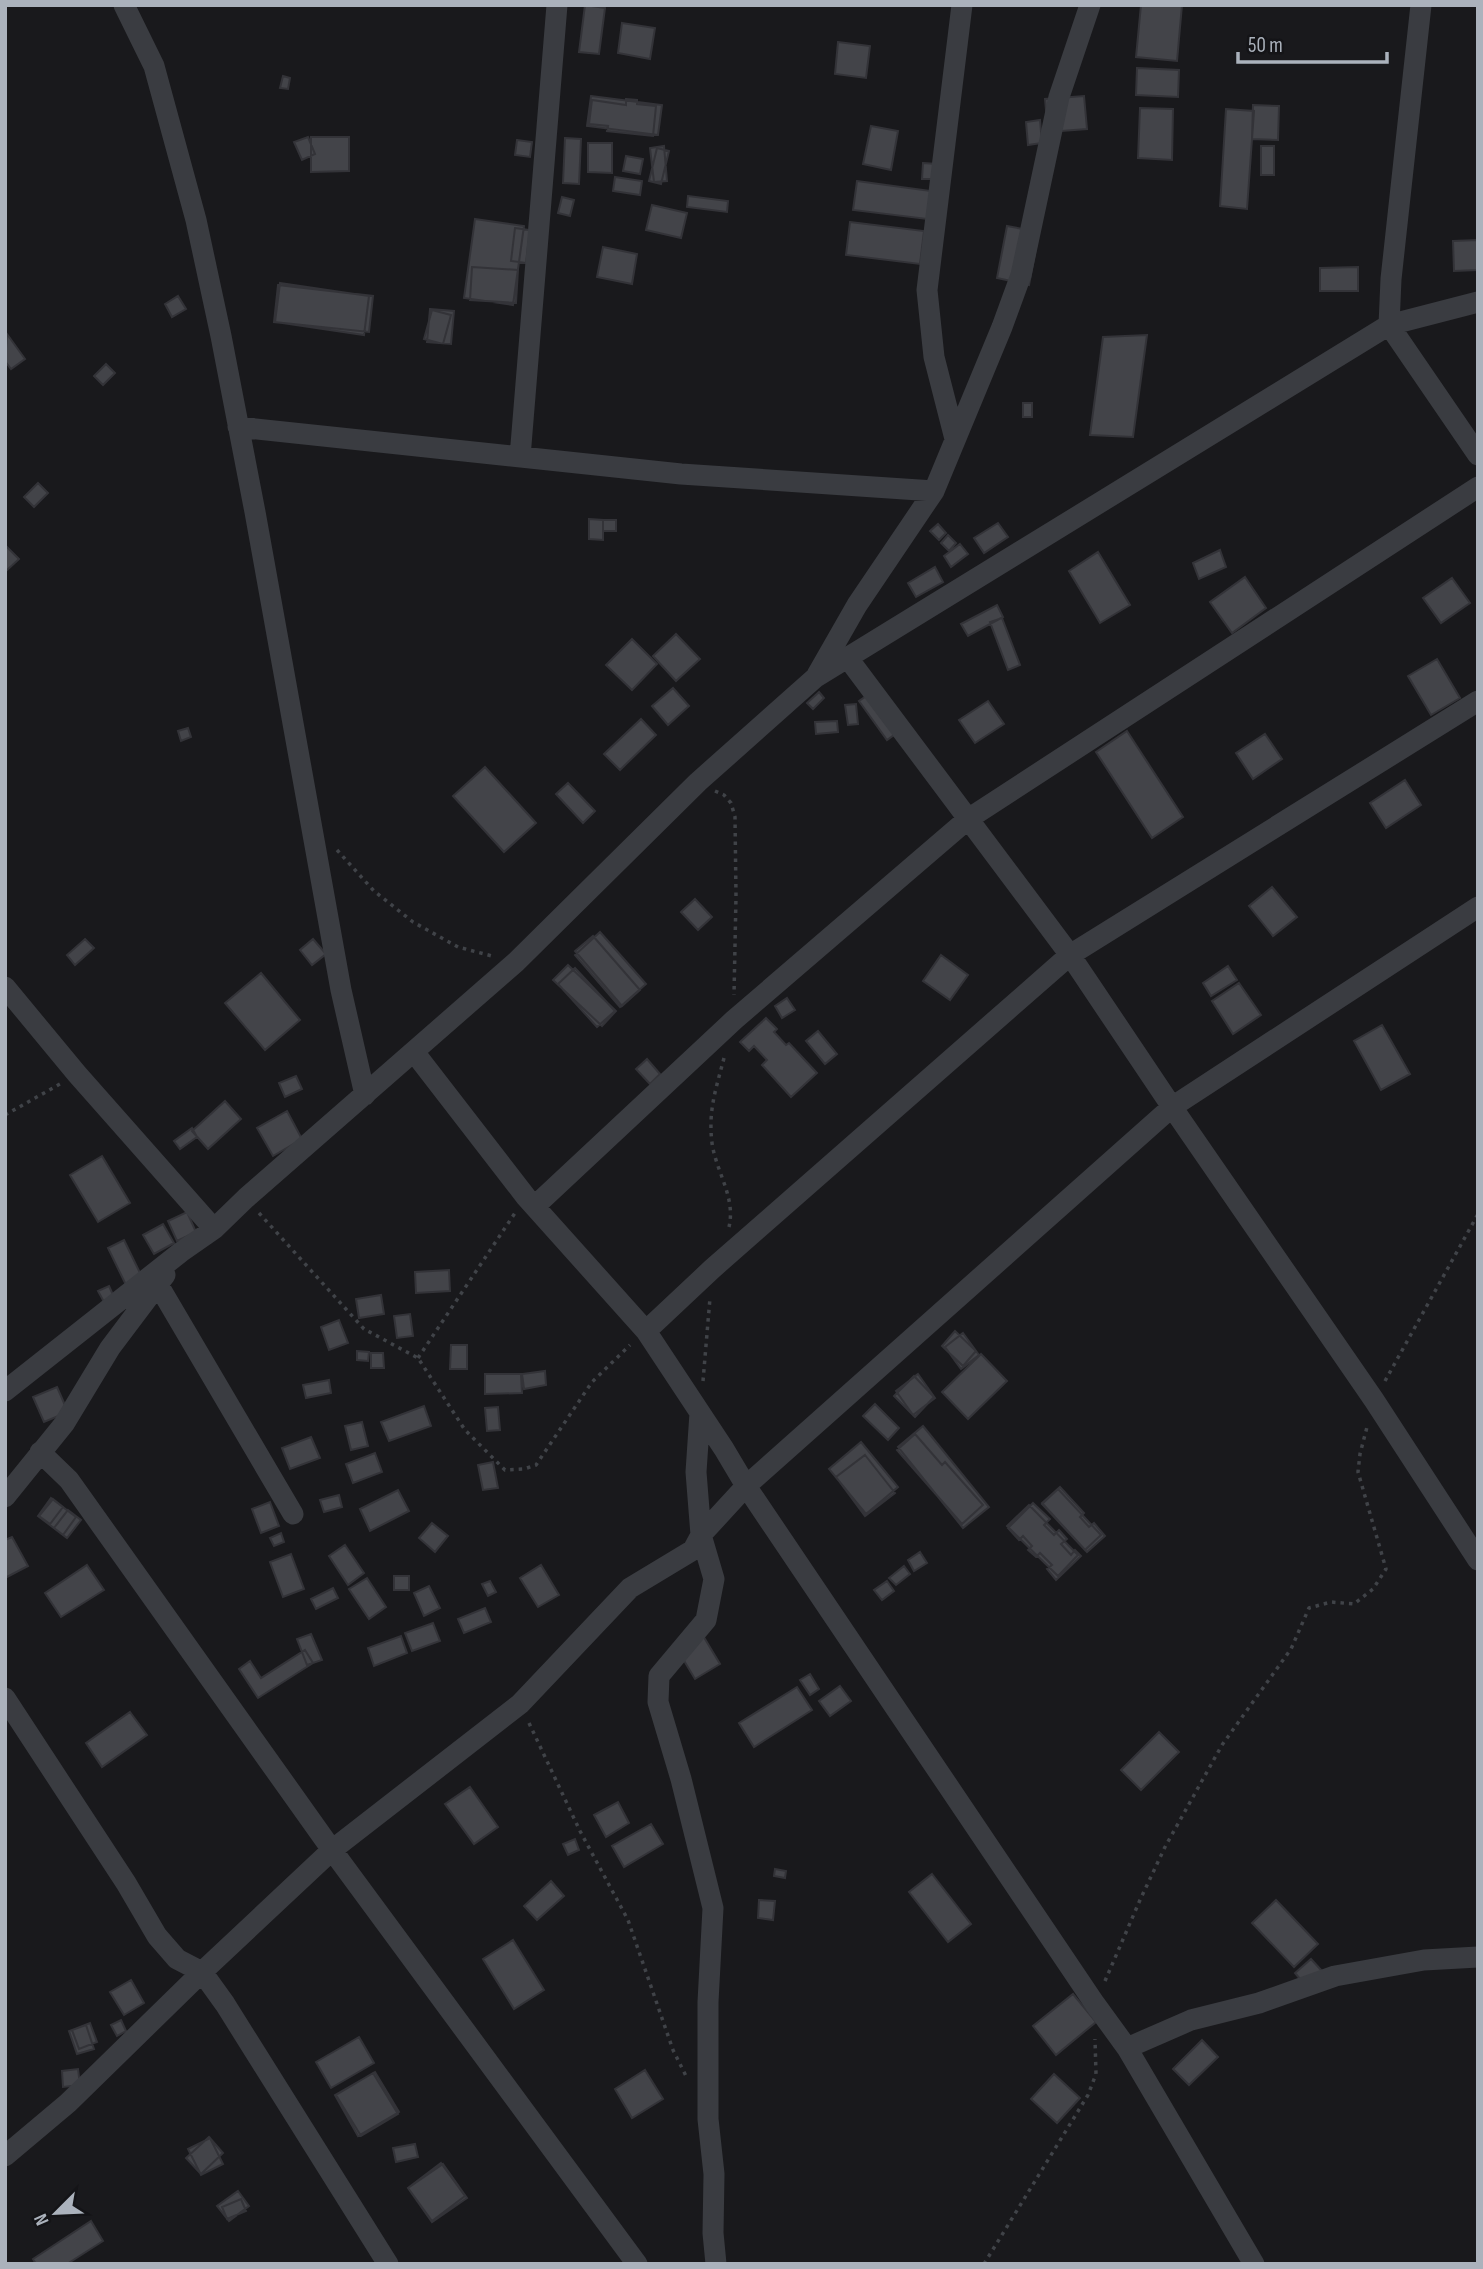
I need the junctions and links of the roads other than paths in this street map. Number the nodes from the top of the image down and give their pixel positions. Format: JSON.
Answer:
{"nodes":[{"id":1,"x":124,"y":5,"type":"edge"},
{"id":2,"x":557,"y":5,"type":"edge"},
{"id":3,"x":962,"y":5,"type":"edge"},
{"id":4,"x":1090,"y":5,"type":"edge"},
{"id":5,"x":1421,"y":5,"type":"edge"},
{"id":6,"x":1478,"y":302,"type":"edge"},
{"id":7,"x":1389,"y":325,"type":"junction"},
{"id":8,"x":238,"y":427,"type":"junction"},
{"id":9,"x":955,"y":439,"type":"junction"},
{"id":10,"x":1478,"y":455,"type":"edge"},
{"id":11,"x":520,"y":457,"type":"junction"},
{"id":12,"x":1478,"y":487,"type":"edge"},
{"id":13,"x":934,"y":491,"type":"junction"},
{"id":14,"x":847,"y":657,"type":"junction"},
{"id":15,"x":816,"y":677,"type":"junction"},
{"id":16,"x":1478,"y":701,"type":"edge"},
{"id":17,"x":968,"y":818,"type":"junction"},
{"id":18,"x":1478,"y":907,"type":"edge"},
{"id":19,"x":1070,"y":955,"type":"junction"},
{"id":20,"x":5,"y":987,"type":"edge"},
{"id":21,"x":414,"y":1052,"type":"junction"},
{"id":22,"x":365,"y":1096,"type":"junction"},
{"id":23,"x":1172,"y":1107,"type":"junction"},
{"id":24,"x":530,"y":1202,"type":"junction"},
{"id":25,"x":214,"y":1229,"type":"junction"},
{"id":26,"x":155,"y":1280,"type":"junction"},
{"id":27,"x":646,"y":1331,"type":"junction"},
{"id":28,"x":5,"y":1391,"type":"edge"},
{"id":29,"x":700,"y":1413,"type":"junction"},
{"id":30,"x":40,"y":1452,"type":"junction"},
{"id":31,"x":746,"y":1486,"type":"junction"},
{"id":32,"x":5,"y":1497,"type":"edge"},
{"id":33,"x":293,"y":1514,"type":"dead end"},
{"id":34,"x":701,"y":1535,"type":"junction"},
{"id":35,"x":1478,"y":1560,"type":"edge"},
{"id":36,"x":5,"y":1698,"type":"edge"},
{"id":37,"x":332,"y":1850,"type":"junction"},
{"id":38,"x":1478,"y":1957,"type":"edge"},
{"id":39,"x":202,"y":1972,"type":"junction"},
{"id":40,"x":1127,"y":2048,"type":"junction"},
{"id":41,"x":5,"y":2156,"type":"edge"},
{"id":42,"x":388,"y":2264,"type":"edge"},
{"id":43,"x":637,"y":2264,"type":"edge"},
{"id":44,"x":716,"y":2264,"type":"edge"},
{"id":45,"x":1254,"y":2264,"type":"edge"}],
"edges":[{"from":1,"to":8,"type":"street"},
{"from":2,"to":11,"type":"street"},
{"from":3,"to":9,"type":"street"},
{"from":4,"to":9,"type":"street"},
{"from":5,"to":7,"type":"street"},
{"from":6,"to":7,"type":"street"},
{"from":7,"to":10,"type":"street"},
{"from":7,"to":14,"type":"street"},
{"from":8,"to":11,"type":"street"},
{"from":8,"to":22,"type":"street"},
{"from":9,"to":13,"type":"street"},
{"from":11,"to":13,"type":"street"},
{"from":12,"to":17,"type":"street"},
{"from":13,"to":15,"type":"street"},
{"from":14,"to":15,"type":"street"},
{"from":14,"to":17,"type":"street"},
{"from":15,"to":21,"type":"street"},
{"from":16,"to":19,"type":"street"},
{"from":17,"to":19,"type":"street"},
{"from":17,"to":24,"type":"street"},
{"from":18,"to":23,"type":"street"},
{"from":19,"to":23,"type":"street"},
{"from":19,"to":27,"type":"street"},
{"from":20,"to":25,"type":"street"},
{"from":21,"to":22,"type":"street"},
{"from":21,"to":24,"type":"street"},
{"from":22,"to":25,"type":"street"},
{"from":23,"to":31,"type":"street"},
{"from":23,"to":35,"type":"street"},
{"from":24,"to":27,"type":"street"},
{"from":25,"to":26,"type":"street"},
{"from":26,"to":28,"type":"street"},
{"from":26,"to":30,"type":"street"},
{"from":26,"to":33,"type":"street"},
{"from":27,"to":29,"type":"street"},
{"from":29,"to":31,"type":"street"},
{"from":29,"to":34,"type":"street"},
{"from":30,"to":32,"type":"street"},
{"from":30,"to":37,"type":"street"},
{"from":31,"to":34,"type":"street"},
{"from":31,"to":40,"type":"street"},
{"from":34,"to":37,"type":"street"},
{"from":34,"to":44,"type":"street"},
{"from":36,"to":39,"type":"street"},
{"from":37,"to":39,"type":"street"},
{"from":37,"to":43,"type":"street"},
{"from":38,"to":40,"type":"street"},
{"from":39,"to":41,"type":"street"},
{"from":39,"to":42,"type":"street"},
{"from":40,"to":45,"type":"street"}]}
